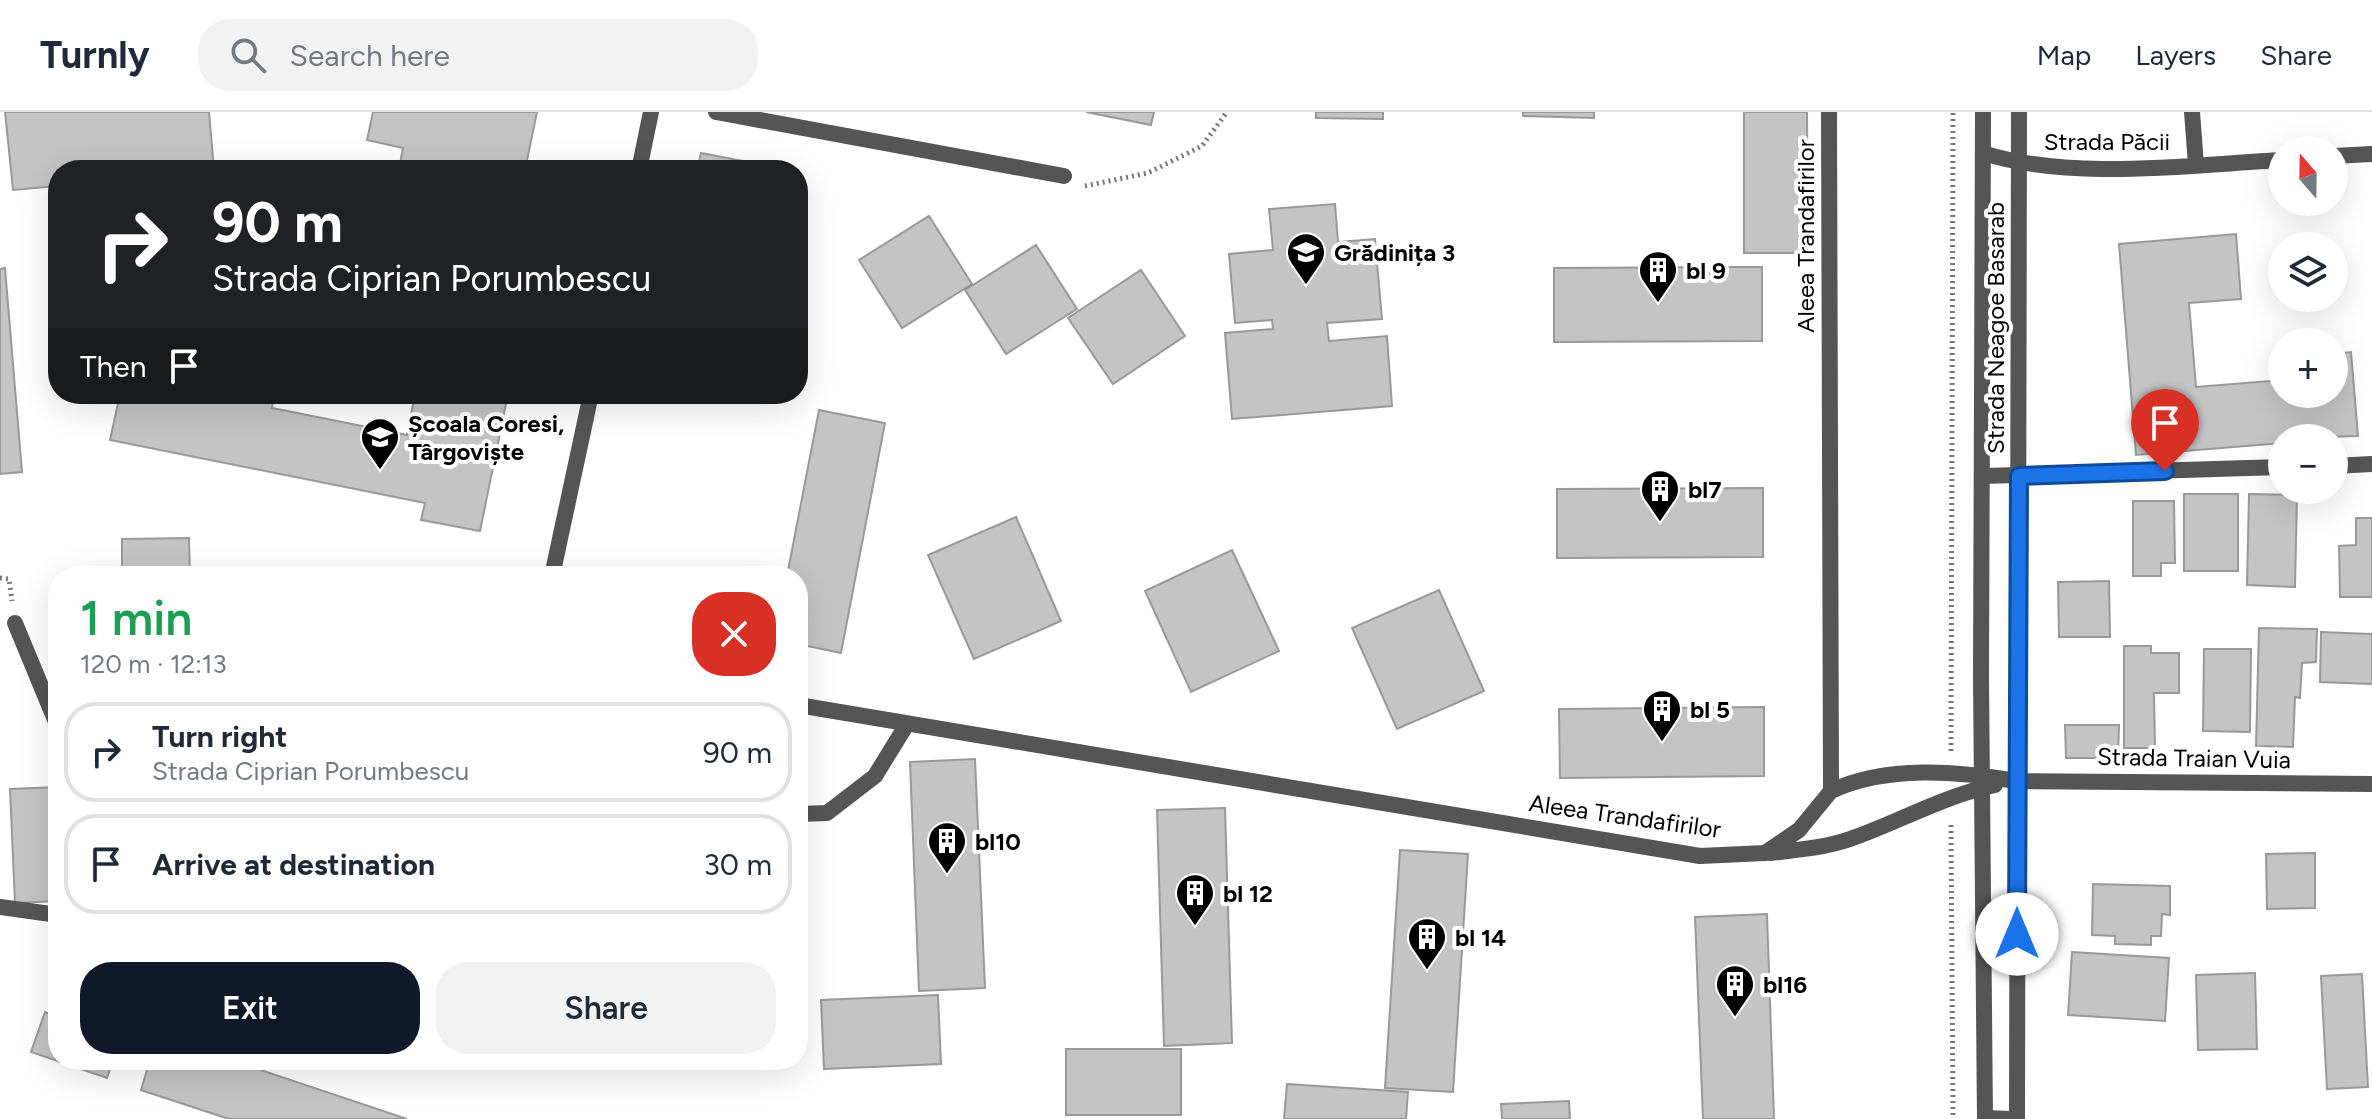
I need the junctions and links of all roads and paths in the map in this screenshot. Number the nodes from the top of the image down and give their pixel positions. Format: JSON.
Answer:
{"nodes":[{"id":1,"x":651,"y":112,"type":"edge"},
{"id":2,"x":716,"y":112,"type":"edge"},
{"id":3,"x":1227,"y":112,"type":"edge"},
{"id":4,"x":1829,"y":112,"type":"edge"},
{"id":5,"x":1953,"y":112,"type":"edge"},
{"id":6,"x":1983,"y":112,"type":"edge"},
{"id":7,"x":2019,"y":112,"type":"edge"},
{"id":8,"x":2192,"y":112,"type":"edge"},
{"id":9,"x":1983,"y":153,"type":"junction"},
{"id":10,"x":2372,"y":154,"type":"edge"},
{"id":11,"x":2348,"y":155,"type":"edge"},
{"id":12,"x":641,"y":160,"type":"edge"},
{"id":13,"x":2268,"y":161,"type":"edge"},
{"id":14,"x":2018,"y":164,"type":"junction"},
{"id":15,"x":2196,"y":165,"type":"junction"},
{"id":16,"x":1064,"y":176,"type":"dead end"},
{"id":17,"x":1083,"y":186,"type":"dead end"},
{"id":18,"x":589,"y":404,"type":"edge"},
{"id":19,"x":2372,"y":464,"type":"edge"},
{"id":20,"x":2348,"y":465,"type":"edge"},
{"id":21,"x":2268,"y":467,"type":"edge"},
{"id":22,"x":1982,"y":476,"type":"junction"},
{"id":23,"x":2019,"y":476,"type":"junction"},
{"id":24,"x":554,"y":566,"type":"edge"},
{"id":25,"x":15,"y":623,"type":"dead end"},
{"id":26,"x":48,"y":703,"type":"edge"},
{"id":27,"x":808,"y":707,"type":"edge"},
{"id":28,"x":907,"y":724,"type":"junction"},
{"id":29,"x":1951,"y":774,"type":"junction"},
{"id":30,"x":1982,"y":781,"type":"junction"},
{"id":31,"x":2016,"y":781,"type":"junction"},
{"id":32,"x":2372,"y":784,"type":"edge"},
{"id":33,"x":1831,"y":791,"type":"junction"},
{"id":34,"x":1951,"y":796,"type":"junction"},
{"id":35,"x":808,"y":814,"type":"edge"},
{"id":36,"x":1765,"y":853,"type":"junction"},
{"id":37,"x":0,"y":907,"type":"edge"},
{"id":38,"x":48,"y":914,"type":"edge"},
{"id":39,"x":1985,"y":1118,"type":"edge"},
{"id":40,"x":1953,"y":1119,"type":"edge"},
{"id":41,"x":2014,"y":1119,"type":"edge"}],
"edges":[{"from":1,"to":12,"type":"street"},
{"from":2,"to":16,"type":"street"},
{"from":3,"to":17,"type":"path"},
{"from":4,"to":33,"type":"street","name":"Aleea Trandafirilor"},
{"from":5,"to":29,"type":"path"},
{"from":6,"to":9,"type":"street","name":"Strada Neagoe Basarab"},
{"from":7,"to":14,"type":"street","name":"Strada Neagoe Basarab"},
{"from":8,"to":15,"type":"street","name":"Strada Păcii"},
{"from":9,"to":14,"type":"street","name":"Strada Păcii"},
{"from":9,"to":22,"type":"street","name":"Strada Neagoe Basarab"},
{"from":10,"to":11,"type":"street"},
{"from":13,"to":15,"type":"street","name":"Strada Păcii"},
{"from":14,"to":15,"type":"street","name":"Strada Păcii"},
{"from":14,"to":23,"type":"street","name":"Strada Neagoe Basarab"},
{"from":18,"to":24,"type":"street"},
{"from":19,"to":20,"type":"street"},
{"from":21,"to":23,"type":"street"},
{"from":22,"to":23,"type":"street"},
{"from":22,"to":30,"type":"street","name":"Strada Neagoe Basarab"},
{"from":23,"to":31,"type":"street","name":"Strada Neagoe Basarab"},
{"from":25,"to":26,"type":"street"},
{"from":27,"to":28,"type":"street","name":"Aleea Trandafirilor"},
{"from":28,"to":35,"type":"street"},
{"from":28,"to":36,"type":"street","name":"Aleea Trandafirilor"},
{"from":29,"to":30,"type":"street"},
{"from":29,"to":33,"type":"street"},
{"from":30,"to":31,"type":"street","name":"Strada Traian Vuia"},
{"from":30,"to":34,"type":"street","name":"Aleea Trandafirilor"},
{"from":30,"to":39,"type":"street","name":"Strada Neagoe Basarab"},
{"from":31,"to":32,"type":"street","name":"Strada Traian Vuia"},
{"from":31,"to":41,"type":"street","name":"Strada Neagoe Basarab"},
{"from":33,"to":36,"type":"street"},
{"from":34,"to":36,"type":"street","name":"Aleea Trandafirilor"},
{"from":34,"to":40,"type":"path"},
{"from":37,"to":38,"type":"street"},
{"from":39,"to":41,"type":"street"}]}
